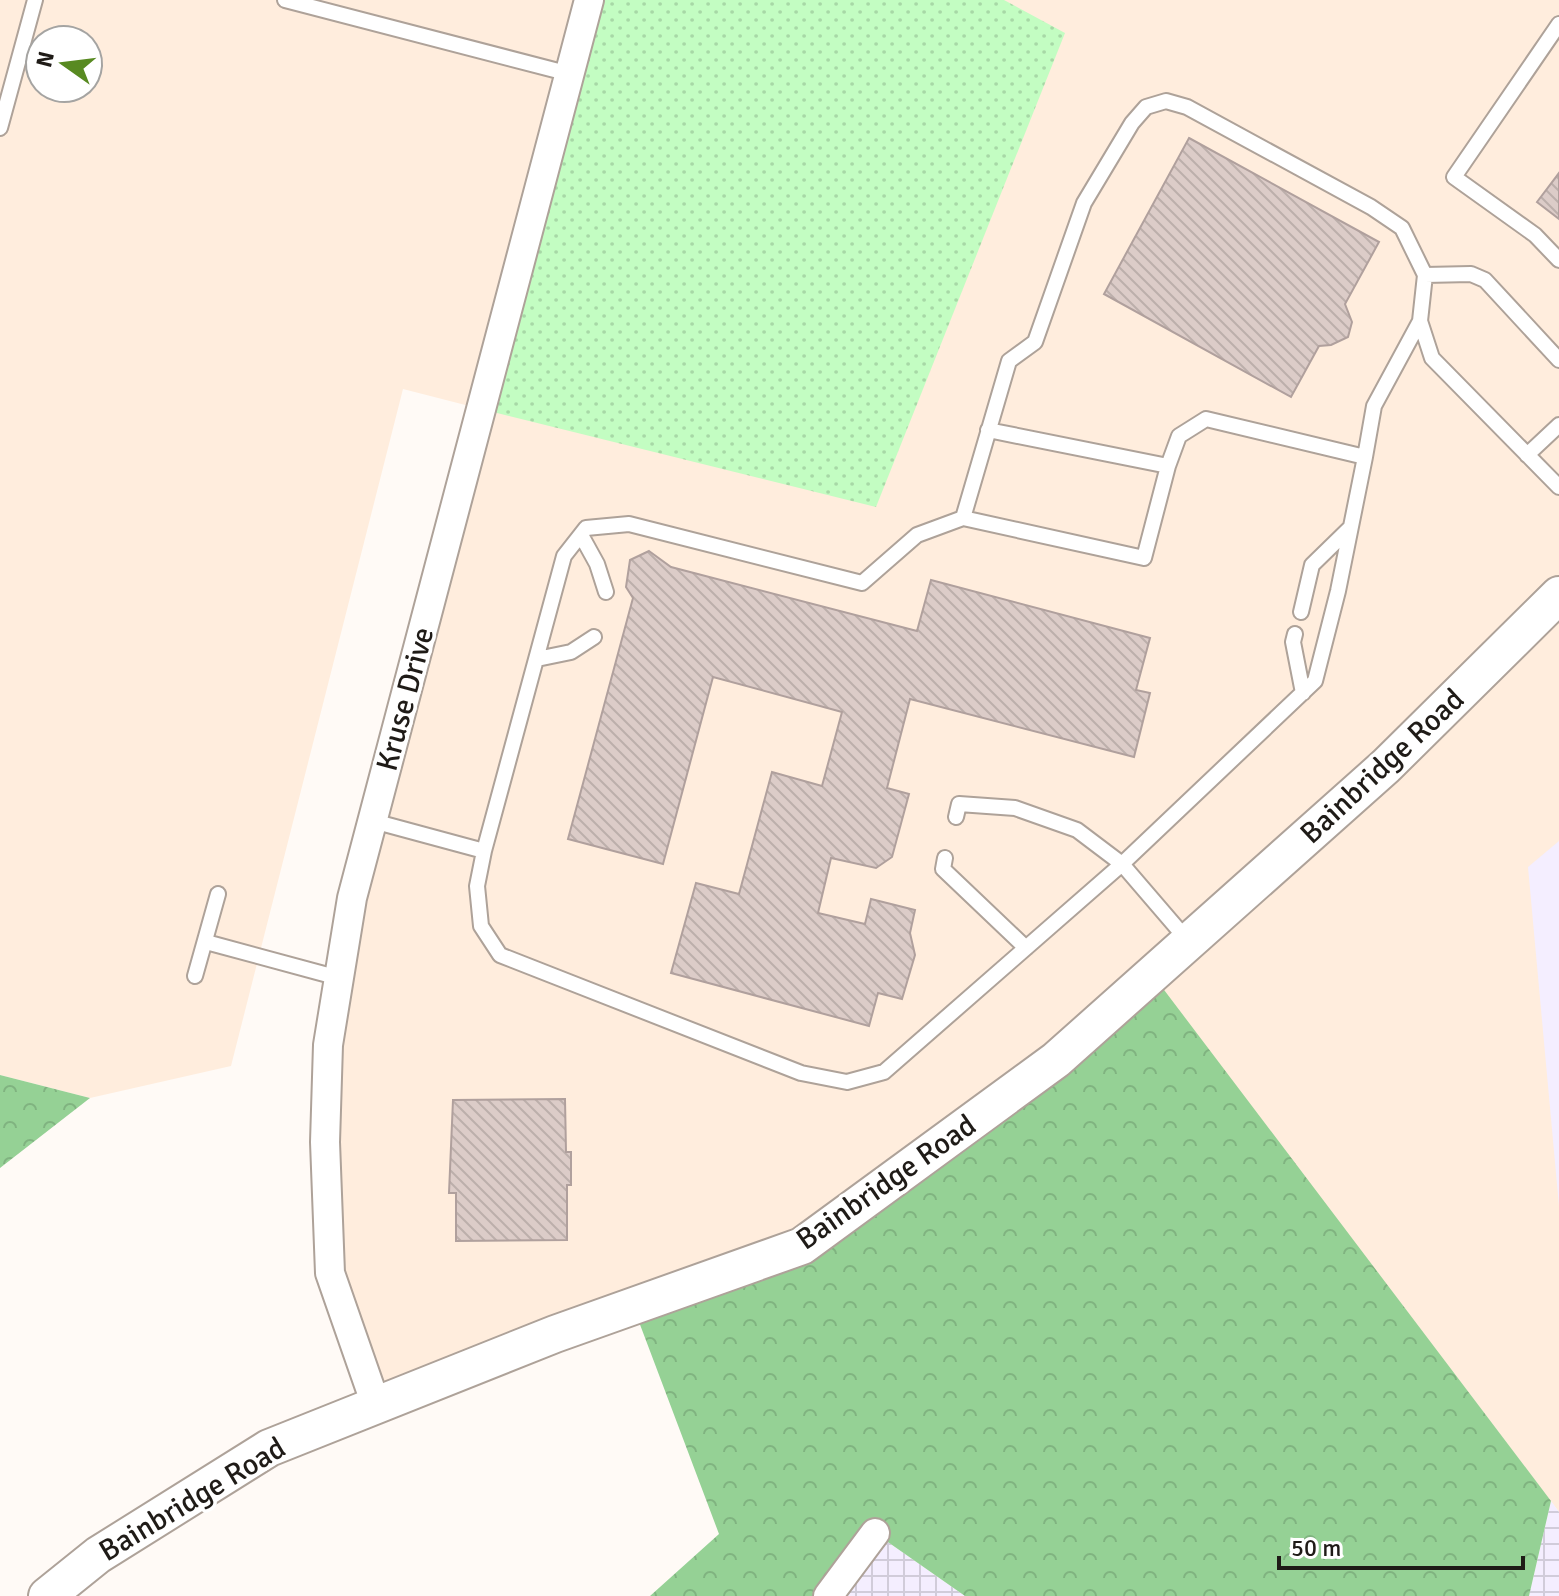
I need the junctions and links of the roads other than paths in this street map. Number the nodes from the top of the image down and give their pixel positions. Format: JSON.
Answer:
{"nodes":[{"id":1,"x":35,"y":0,"type":"edge"},
{"id":2,"x":285,"y":0,"type":"edge"},
{"id":3,"x":589,"y":0,"type":"edge"},
{"id":4,"x":1559,"y":24,"type":"edge"},
{"id":5,"x":570,"y":74,"type":"junction"},
{"id":6,"x":0,"y":128,"type":"edge"},
{"id":7,"x":1559,"y":260,"type":"edge"},
{"id":8,"x":1425,"y":275,"type":"junction"},
{"id":9,"x":1420,"y":321,"type":"junction"},
{"id":10,"x":1559,"y":360,"type":"edge"},
{"id":11,"x":1559,"y":425,"type":"edge"},
{"id":12,"x":988,"y":430,"type":"junction"},
{"id":13,"x":1527,"y":455,"type":"junction"},
{"id":14,"x":1365,"y":457,"type":"junction"},
{"id":15,"x":1168,"y":466,"type":"junction"},
{"id":16,"x":1559,"y":487,"type":"edge"},
{"id":17,"x":963,"y":518,"type":"junction"},
{"id":18,"x":1351,"y":527,"type":"junction"},
{"id":19,"x":581,"y":535,"type":"junction"},
{"id":20,"x":606,"y":592,"type":"dead end"},
{"id":21,"x":1559,"y":595,"type":"edge"},
{"id":22,"x":1301,"y":612,"type":"dead end"},
{"id":23,"x":1295,"y":634,"type":"dead end"},
{"id":24,"x":594,"y":637,"type":"dead end"},
{"id":25,"x":537,"y":659,"type":"junction"},
{"id":26,"x":1303,"y":693,"type":"junction"},
{"id":27,"x":956,"y":817,"type":"dead end"},
{"id":28,"x":373,"y":821,"type":"junction"},
{"id":29,"x":484,"y":851,"type":"junction"},
{"id":30,"x":945,"y":858,"type":"dead end"},
{"id":31,"x":1122,"y":864,"type":"junction"},
{"id":32,"x":218,"y":894,"type":"dead end"},
{"id":33,"x":206,"y":942,"type":"junction"},
{"id":34,"x":1189,"y":942,"type":"junction"},
{"id":35,"x":1026,"y":948,"type":"junction"},
{"id":36,"x":195,"y":976,"type":"dead end"},
{"id":37,"x":339,"y":978,"type":"junction"},
{"id":38,"x":376,"y":1405,"type":"junction"},
{"id":39,"x":875,"y":1533,"type":"dead end"},
{"id":40,"x":47,"y":1596,"type":"edge"},
{"id":41,"x":828,"y":1596,"type":"edge"}],
"edges":[{"from":1,"to":6,"type":"lane"},
{"from":2,"to":5,"type":"lane"},
{"from":3,"to":5,"type":"street","name":"Kruse Drive"},
{"from":4,"to":7,"type":"lane"},
{"from":5,"to":28,"type":"street","name":"Kruse Drive"},
{"from":8,"to":9,"type":"lane"},
{"from":8,"to":10,"type":"lane"},
{"from":8,"to":12,"type":"lane"},
{"from":9,"to":13,"type":"lane"},
{"from":9,"to":14,"type":"lane"},
{"from":11,"to":13,"type":"lane"},
{"from":12,"to":15,"type":"lane"},
{"from":12,"to":17,"type":"lane"},
{"from":13,"to":16,"type":"lane"},
{"from":14,"to":15,"type":"lane"},
{"from":14,"to":18,"type":"lane"},
{"from":15,"to":17,"type":"lane"},
{"from":17,"to":19,"type":"lane"},
{"from":18,"to":22,"type":"lane"},
{"from":18,"to":26,"type":"lane"},
{"from":19,"to":20,"type":"lane"},
{"from":19,"to":25,"type":"lane"},
{"from":21,"to":34,"type":"street","name":"Bainbridge Road"},
{"from":23,"to":26,"type":"lane"},
{"from":24,"to":25,"type":"lane"},
{"from":25,"to":29,"type":"lane"},
{"from":26,"to":31,"type":"lane"},
{"from":27,"to":31,"type":"lane"},
{"from":28,"to":29,"type":"lane"},
{"from":28,"to":37,"type":"street","name":"Kruse Drive"},
{"from":29,"to":35,"type":"lane"},
{"from":30,"to":35,"type":"lane"},
{"from":31,"to":34,"type":"lane"},
{"from":31,"to":35,"type":"lane"},
{"from":32,"to":33,"type":"lane"},
{"from":33,"to":36,"type":"lane"},
{"from":33,"to":37,"type":"lane"},
{"from":34,"to":38,"type":"street","name":"Bainbridge Road"},
{"from":37,"to":38,"type":"street","name":"Kruse Drive"},
{"from":38,"to":40,"type":"street","name":"Bainbridge Road"},
{"from":39,"to":41,"type":"street"}]}
